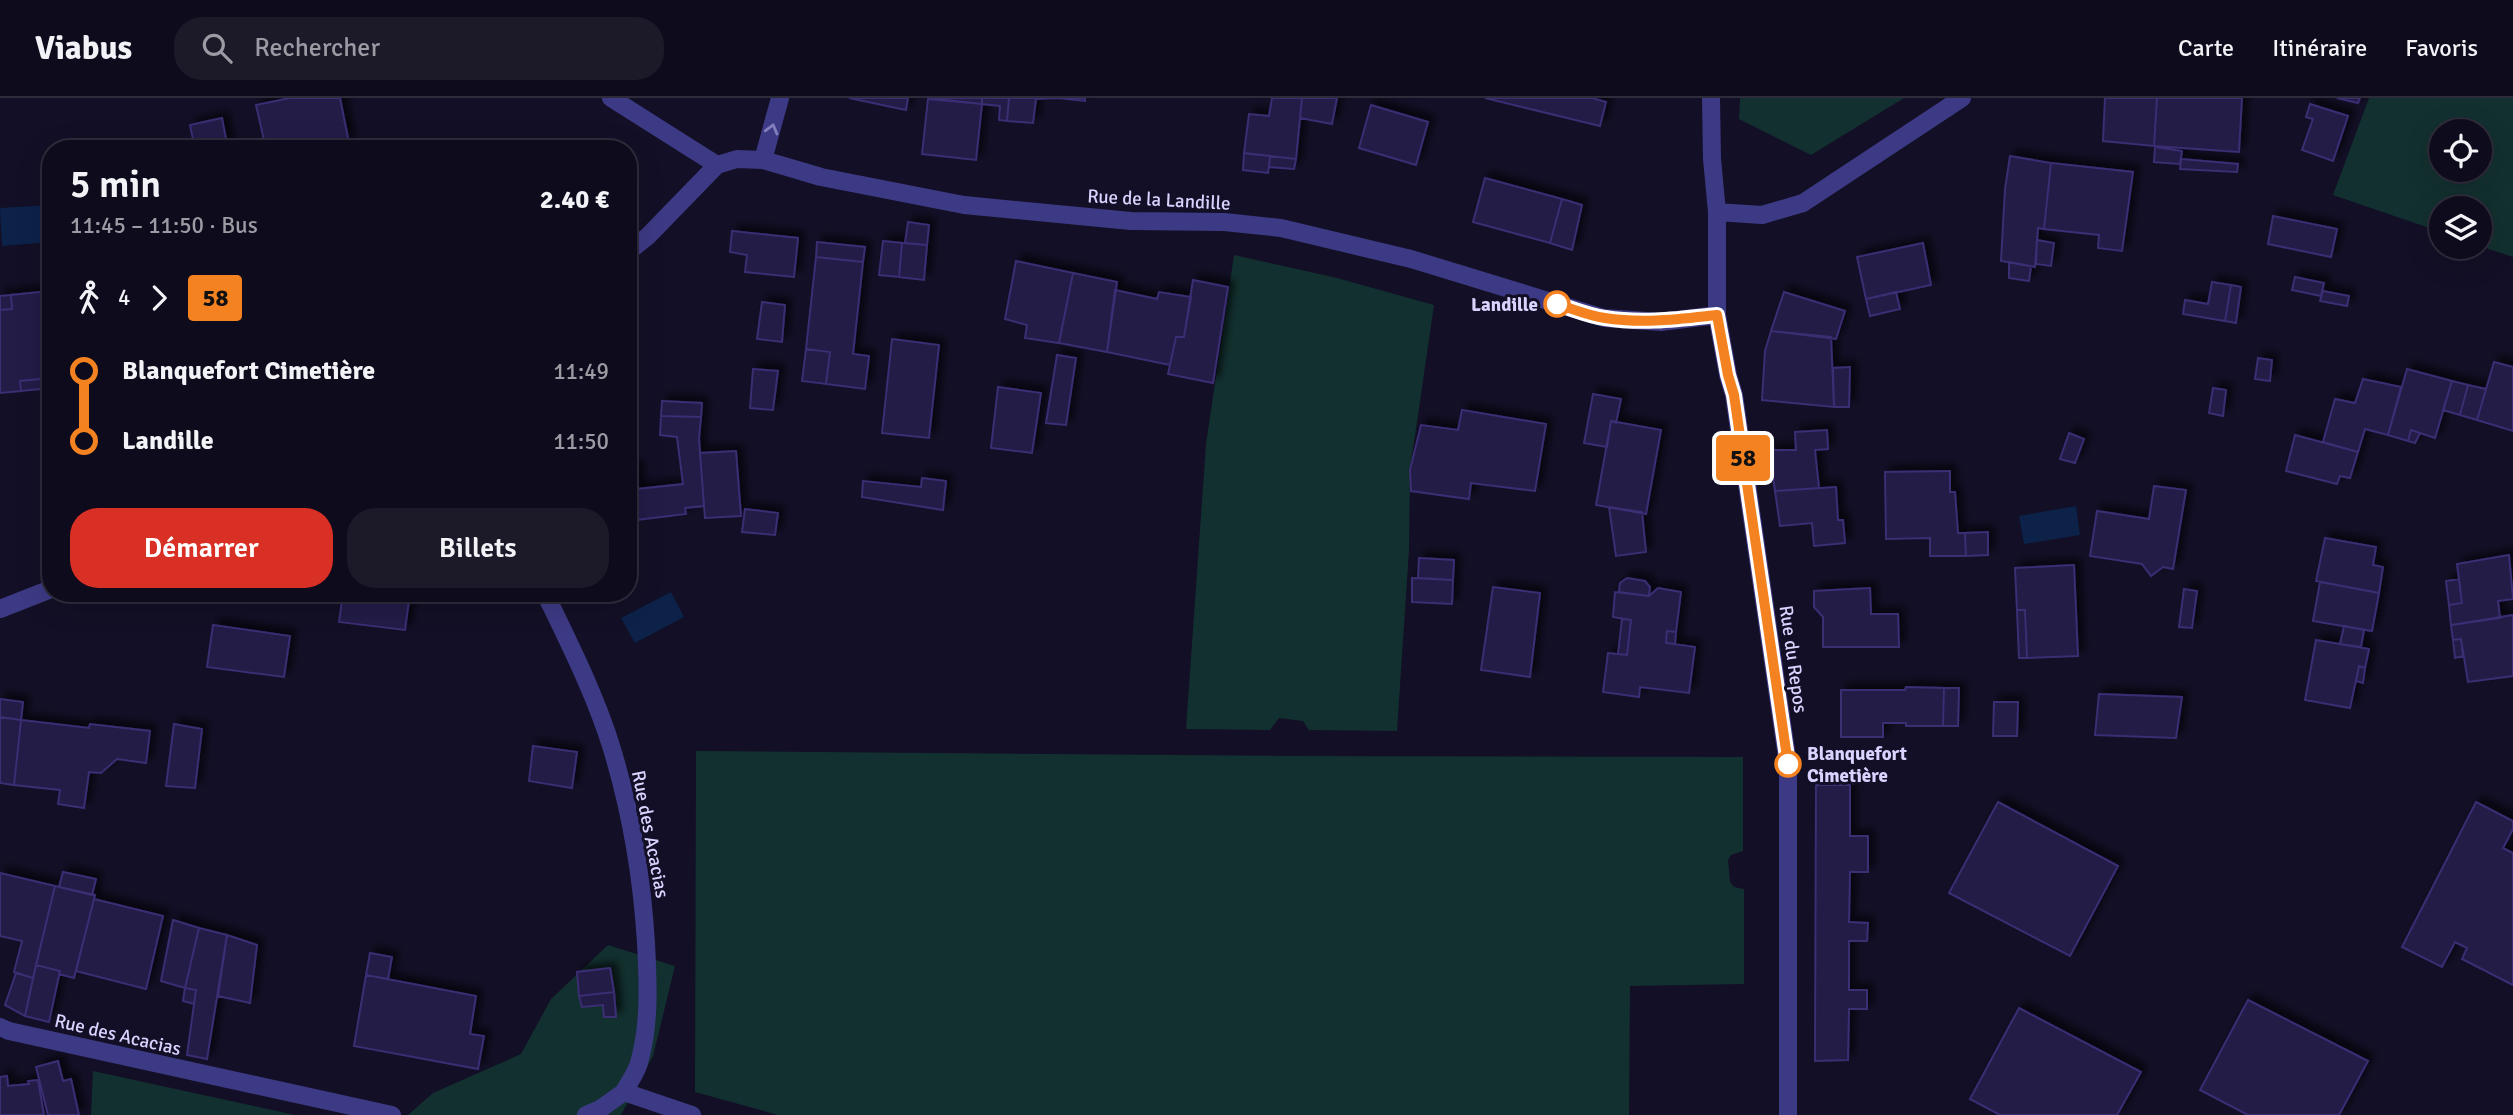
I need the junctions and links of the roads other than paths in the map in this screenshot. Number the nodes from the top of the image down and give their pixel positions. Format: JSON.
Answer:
{"nodes":[{"id":1,"x":611,"y":98,"type":"edge"},
{"id":2,"x":780,"y":98,"type":"edge"},
{"id":3,"x":1710,"y":98,"type":"edge"},
{"id":4,"x":1962,"y":98,"type":"edge"},
{"id":5,"x":763,"y":160,"type":"junction"},
{"id":6,"x":717,"y":165,"type":"junction"},
{"id":7,"x":1717,"y":212,"type":"junction"},
{"id":8,"x":637,"y":245,"type":"edge"},
{"id":9,"x":1717,"y":315,"type":"junction"},
{"id":10,"x":42,"y":593,"type":"edge"},
{"id":11,"x":549,"y":602,"type":"edge"},
{"id":12,"x":0,"y":609,"type":"edge"},
{"id":13,"x":0,"y":1027,"type":"edge"},
{"id":14,"x":624,"y":1093,"type":"junction"},
{"id":15,"x":392,"y":1115,"type":"edge"},
{"id":16,"x":586,"y":1115,"type":"edge"},
{"id":17,"x":692,"y":1115,"type":"edge"},
{"id":18,"x":1788,"y":1115,"type":"edge"}],
"edges":[{"from":1,"to":6,"type":"street"},
{"from":5,"to":2,"type":"street","one_way":true},
{"from":3,"to":7,"type":"street","name":"Rue du Repos"},
{"from":4,"to":7,"type":"street"},
{"from":5,"to":6,"type":"street","name":"Rue de la Landille"},
{"from":5,"to":9,"type":"street","name":"Rue de la Landille"},
{"from":6,"to":8,"type":"street"},
{"from":7,"to":9,"type":"street","name":"Rue du Repos"},
{"from":9,"to":18,"type":"street","name":"Rue du Repos"},
{"from":10,"to":12,"type":"street"},
{"from":11,"to":14,"type":"street","name":"Rue des Acacias"},
{"from":13,"to":15,"type":"street","name":"Rue des Acacias"},
{"from":14,"to":16,"type":"street"},
{"from":14,"to":17,"type":"street"}]}
